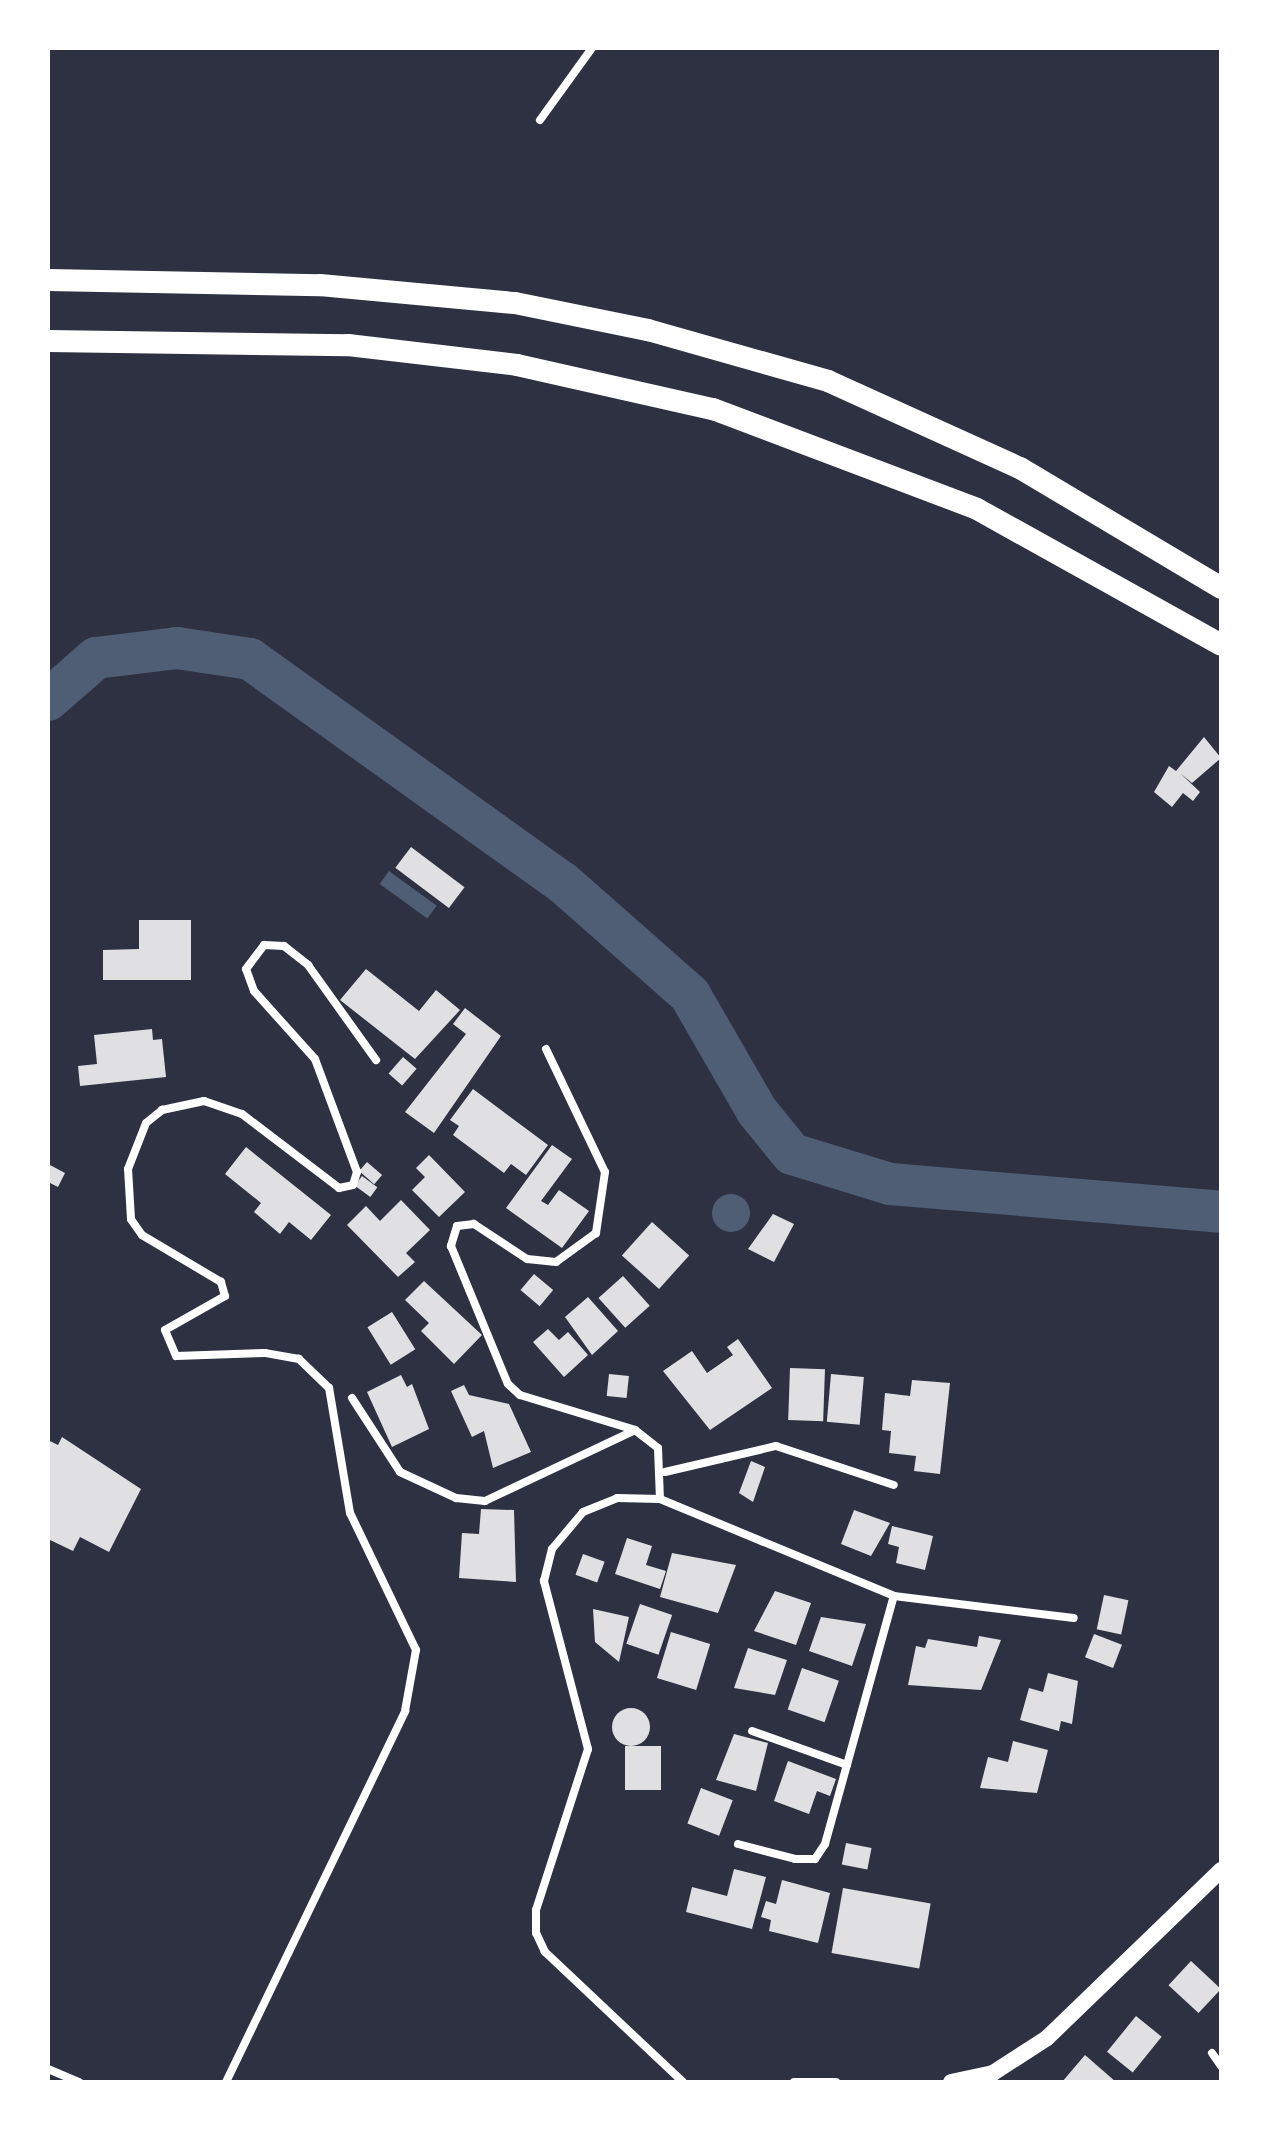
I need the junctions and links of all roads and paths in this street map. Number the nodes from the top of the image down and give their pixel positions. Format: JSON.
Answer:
{"nodes":[{"id":1,"x":592,"y":48,"type":"edge"},
{"id":2,"x":540,"y":120,"type":"dead end"},
{"id":3,"x":48,"y":278,"type":"edge"},
{"id":4,"x":48,"y":341,"type":"edge"},
{"id":5,"x":1221,"y":588,"type":"edge"},
{"id":6,"x":1221,"y":645,"type":"edge"},
{"id":7,"x":546,"y":1049,"type":"dead end"},
{"id":8,"x":376,"y":1060,"type":"dead end"},
{"id":9,"x":352,"y":1398,"type":"dead end"},
{"id":10,"x":635,"y":1430,"type":"junction"},
{"id":11,"x":665,"y":1472,"type":"junction"},
{"id":12,"x":894,"y":1485,"type":"dead end"},
{"id":13,"x":660,"y":1499,"type":"junction"},
{"id":14,"x":894,"y":1596,"type":"junction"},
{"id":15,"x":1074,"y":1618,"type":"dead end"},
{"id":16,"x":752,"y":1731,"type":"dead end"},
{"id":17,"x":847,"y":1765,"type":"junction"},
{"id":18,"x":738,"y":1844,"type":"dead end"},
{"id":19,"x":1221,"y":1870,"type":"edge"},
{"id":20,"x":1212,"y":2053,"type":"dead end"},
{"id":21,"x":1221,"y":2066,"type":"edge"},
{"id":22,"x":48,"y":2069,"type":"edge"},
{"id":23,"x":79,"y":2082,"type":"edge"},
{"id":24,"x":226,"y":2082,"type":"edge"},
{"id":25,"x":683,"y":2082,"type":"edge"},
{"id":26,"x":794,"y":2082,"type":"edge"},
{"id":27,"x":836,"y":2082,"type":"edge"},
{"id":28,"x":951,"y":2082,"type":"edge"}],
"edges":[{"from":1,"to":2,"type":"street"},
{"from":3,"to":5,"type":"highway"},
{"from":4,"to":6,"type":"highway"},
{"from":7,"to":10,"type":"street"},
{"from":8,"to":24,"type":"street"},
{"from":9,"to":10,"type":"street"},
{"from":10,"to":11,"type":"street"},
{"from":11,"to":12,"type":"street"},
{"from":11,"to":13,"type":"street"},
{"from":13,"to":14,"type":"street"},
{"from":13,"to":25,"type":"street"},
{"from":14,"to":15,"type":"street"},
{"from":14,"to":17,"type":"street"},
{"from":16,"to":17,"type":"street"},
{"from":17,"to":18,"type":"street"},
{"from":19,"to":28,"type":"main road"},
{"from":20,"to":21,"type":"street"},
{"from":22,"to":23,"type":"street"},
{"from":26,"to":27,"type":"street"}]}
